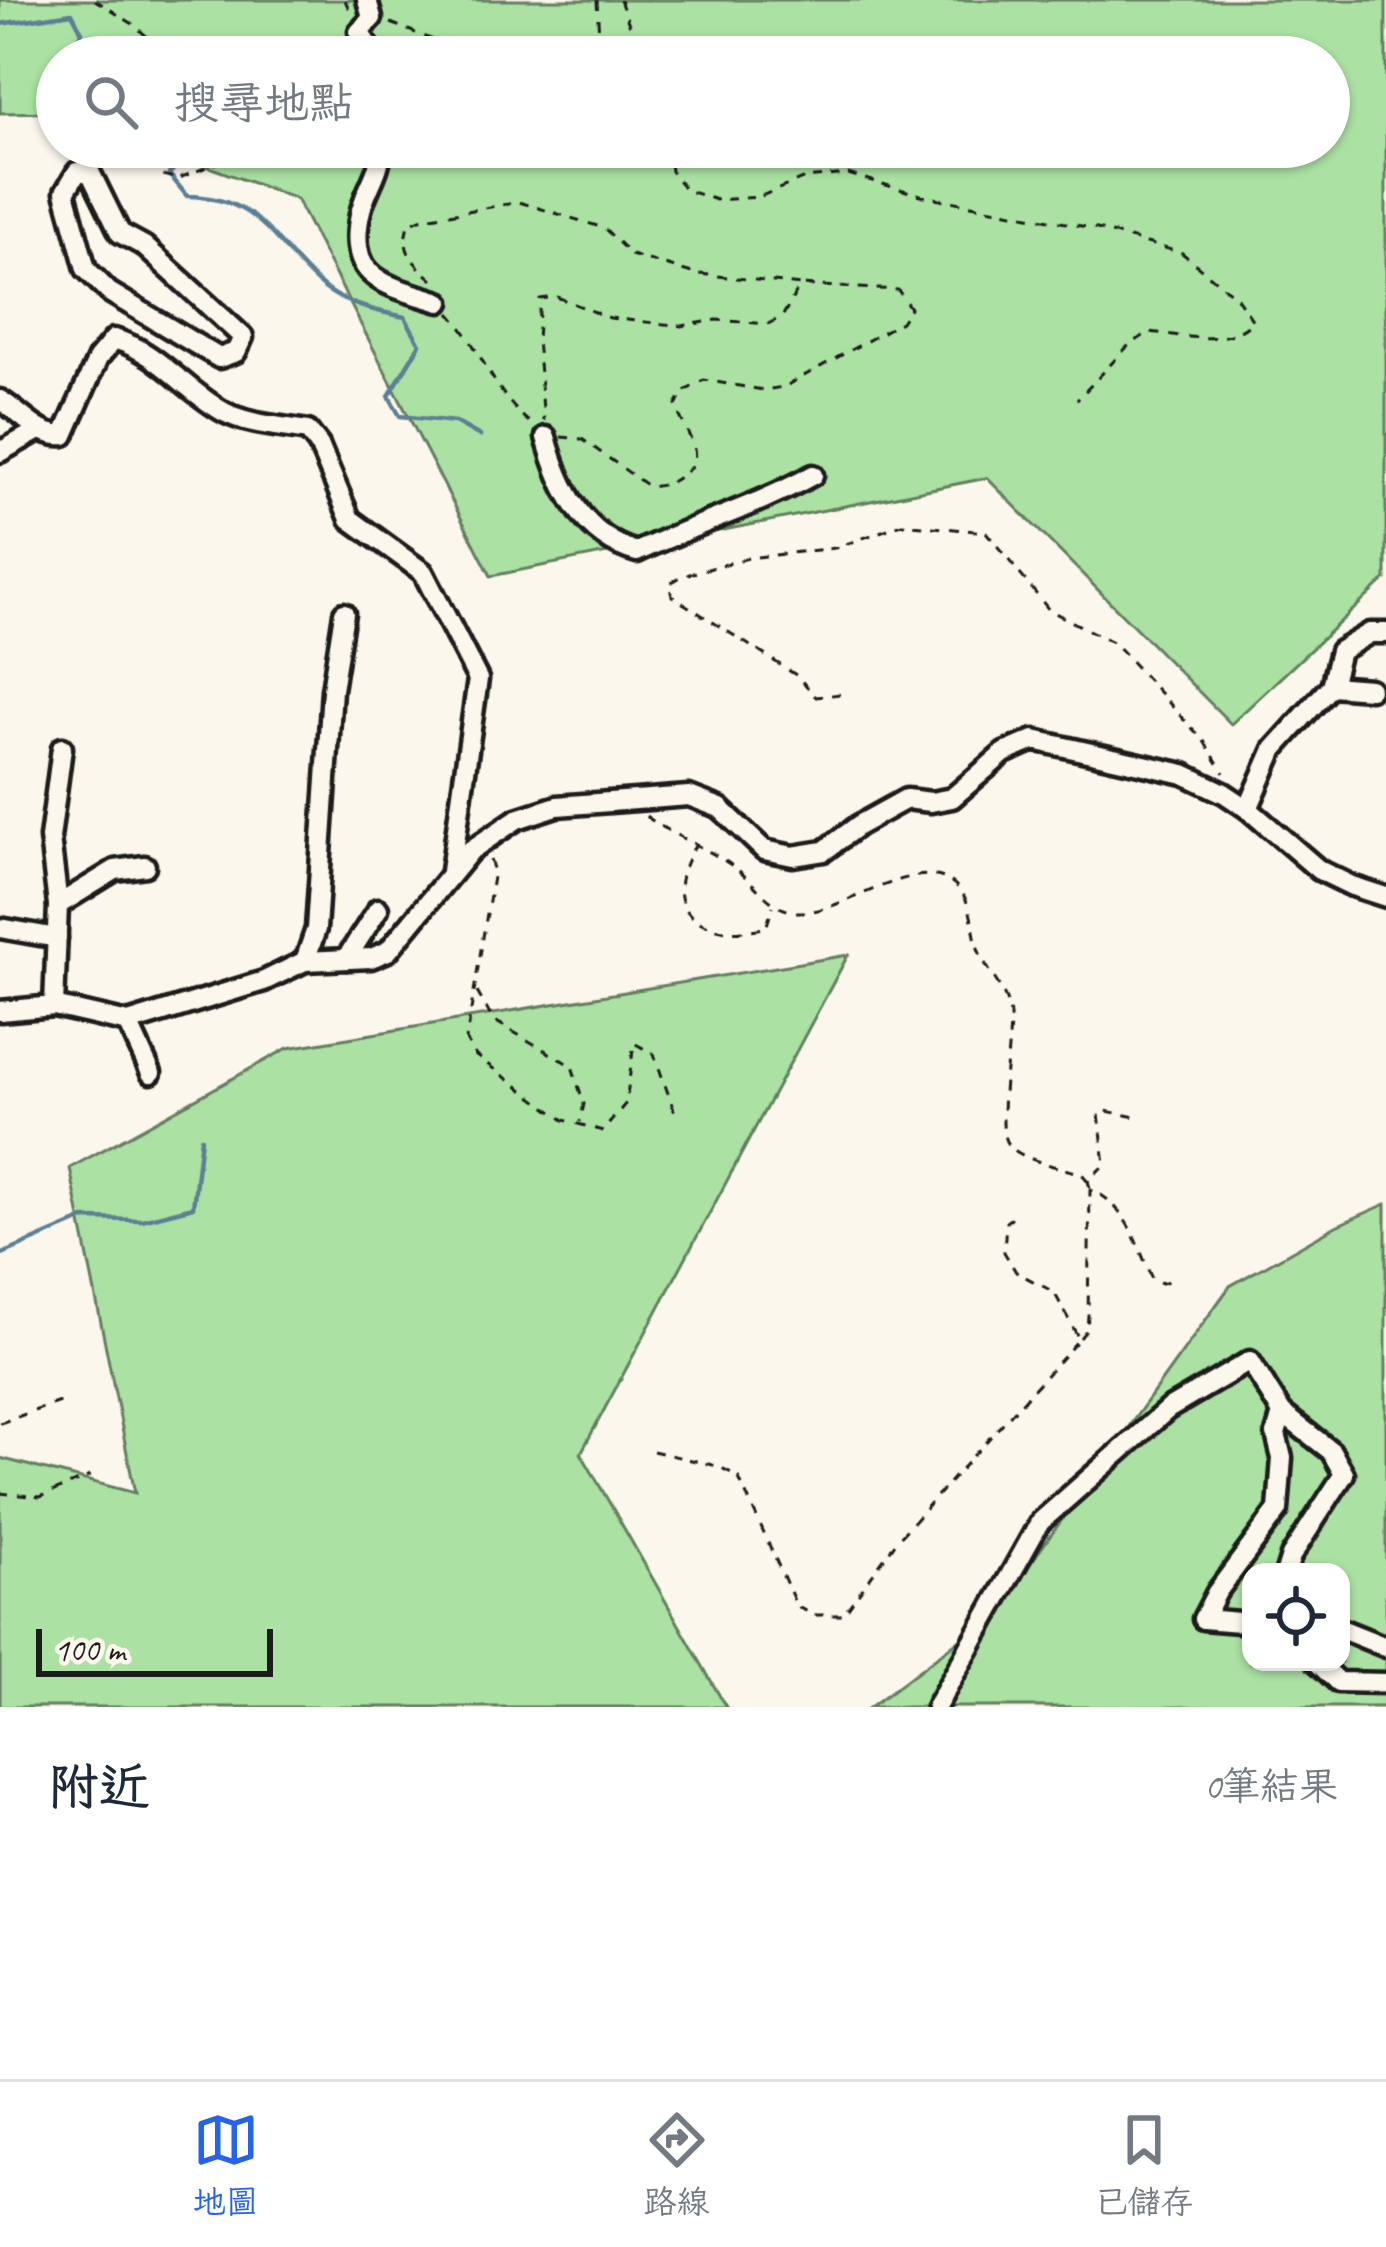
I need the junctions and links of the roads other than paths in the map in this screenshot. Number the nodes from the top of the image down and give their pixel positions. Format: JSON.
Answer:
{"nodes":[{"id":1,"x":370,"y":9,"type":"edge"},
{"id":2,"x":361,"y":36,"type":"edge"},
{"id":3,"x":379,"y":168,"type":"edge"},
{"id":4,"x":440,"y":302,"type":"road end"},
{"id":5,"x":131,"y":306,"type":"junction"},
{"id":6,"x":150,"y":354,"type":"junction"},
{"id":7,"x":0,"y":400,"type":"edge"},
{"id":8,"x":38,"y":430,"type":"junction"},
{"id":9,"x":546,"y":437,"type":"road end"},
{"id":10,"x":0,"y":452,"type":"edge"},
{"id":11,"x":813,"y":475,"type":"dead end"},
{"id":12,"x":344,"y":613,"type":"dead end"},
{"id":13,"x":1386,"y":634,"type":"edge"},
{"id":14,"x":1330,"y":686,"type":"junction"},
{"id":15,"x":1370,"y":689,"type":"dead end"},
{"id":16,"x":62,"y":748,"type":"dead end"},
{"id":17,"x":1248,"y":809,"type":"junction"},
{"id":18,"x":145,"y":866,"type":"dead end"},
{"id":19,"x":450,"y":876,"type":"junction"},
{"id":20,"x":1386,"y":897,"type":"edge"},
{"id":21,"x":58,"y":905,"type":"junction"},
{"id":22,"x":378,"y":910,"type":"dead end"},
{"id":23,"x":0,"y":928,"type":"edge"},
{"id":24,"x":57,"y":938,"type":"junction"},
{"id":25,"x":346,"y":959,"type":"junction"},
{"id":26,"x":305,"y":961,"type":"junction"},
{"id":27,"x":54,"y":1006,"type":"junction"},
{"id":28,"x":0,"y":1011,"type":"edge"},
{"id":29,"x":128,"y":1023,"type":"junction"},
{"id":30,"x":152,"y":1073,"type":"dead end"},
{"id":31,"x":1282,"y":1413,"type":"junction"},
{"id":32,"x":1289,"y":1563,"type":"edge"},
{"id":33,"x":1242,"y":1622,"type":"edge"},
{"id":34,"x":1350,"y":1632,"type":"edge"},
{"id":35,"x":1386,"y":1647,"type":"edge"},
{"id":36,"x":1326,"y":1671,"type":"edge"},
{"id":37,"x":1386,"y":1683,"type":"edge"},
{"id":38,"x":936,"y":1707,"type":"edge"}],
"edges":[{"from":1,"to":2,"type":"street"},
{"from":3,"to":4,"type":"street"},
{"from":5,"to":5,"type":"street"},
{"from":5,"to":6,"type":"street"},
{"from":6,"to":8,"type":"street"},
{"from":6,"to":19,"type":"street"},
{"from":7,"to":8,"type":"street"},
{"from":8,"to":10,"type":"street"},
{"from":9,"to":11,"type":"street"},
{"from":12,"to":26,"type":"street"},
{"from":13,"to":14,"type":"street"},
{"from":14,"to":15,"type":"street"},
{"from":14,"to":17,"type":"street"},
{"from":16,"to":21,"type":"street"},
{"from":17,"to":19,"type":"street"},
{"from":17,"to":20,"type":"street"},
{"from":18,"to":21,"type":"street"},
{"from":19,"to":25,"type":"street"},
{"from":21,"to":24,"type":"street"},
{"from":22,"to":25,"type":"street"},
{"from":23,"to":24,"type":"street"},
{"from":24,"to":27,"type":"street"},
{"from":25,"to":26,"type":"street"},
{"from":26,"to":29,"type":"street"},
{"from":27,"to":28,"type":"street"},
{"from":27,"to":29,"type":"street"},
{"from":29,"to":30,"type":"street"},
{"from":31,"to":32,"type":"street"},
{"from":31,"to":33,"type":"street"},
{"from":31,"to":38,"type":"street"},
{"from":34,"to":35,"type":"street"},
{"from":36,"to":37,"type":"street"}]}
